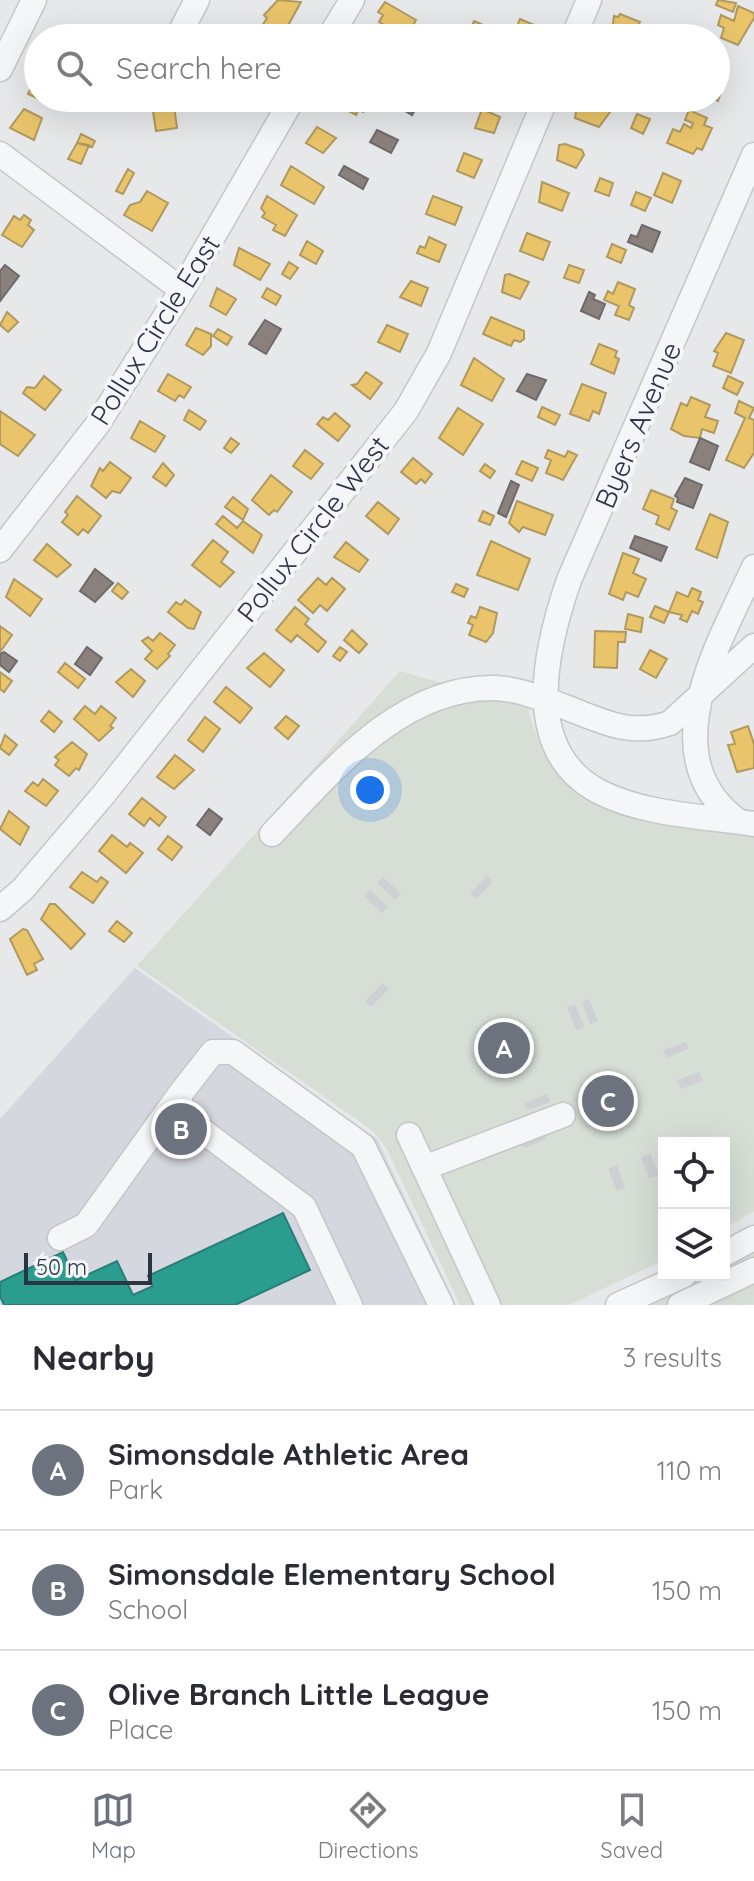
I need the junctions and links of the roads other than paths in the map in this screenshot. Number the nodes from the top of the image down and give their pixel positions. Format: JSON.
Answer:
{"nodes":[{"id":1,"x":34,"y":0,"type":"edge"},
{"id":2,"x":197,"y":0,"type":"edge"},
{"id":3,"x":352,"y":0,"type":"edge"},
{"id":4,"x":589,"y":0,"type":"edge"},
{"id":5,"x":185,"y":24,"type":"edge"},
{"id":6,"x":337,"y":24,"type":"edge"},
{"id":7,"x":579,"y":24,"type":"edge"},
{"id":8,"x":0,"y":69,"type":"edge"},
{"id":9,"x":285,"y":112,"type":"edge"},
{"id":10,"x":540,"y":112,"type":"edge"},
{"id":11,"x":0,"y":154,"type":"edge"},
{"id":12,"x":754,"y":155,"type":"edge"},
{"id":13,"x":182,"y":290,"type":"junction"},
{"id":14,"x":0,"y":550,"type":"edge"},
{"id":15,"x":754,"y":567,"type":"edge"},
{"id":16,"x":754,"y":646,"type":"edge"},
{"id":17,"x":701,"y":694,"type":"junction"},
{"id":18,"x":545,"y":700,"type":"junction"},
{"id":19,"x":746,"y":822,"type":"edge"},
{"id":20,"x":272,"y":834,"type":"dead end"},
{"id":21,"x":0,"y":909,"type":"edge"},
{"id":22,"x":180,"y":1094,"type":"junction"},
{"id":23,"x":563,"y":1115,"type":"dead end"},
{"id":24,"x":409,"y":1135,"type":"dead end"},
{"id":25,"x":424,"y":1168,"type":"junction"},
{"id":26,"x":60,"y":1238,"type":"dead end"},
{"id":27,"x":754,"y":1238,"type":"edge"},
{"id":28,"x":730,"y":1251,"type":"edge"},
{"id":29,"x":754,"y":1270,"type":"edge"},
{"id":30,"x":671,"y":1281,"type":"edge"},
{"id":31,"x":483,"y":1295,"type":"edge"},
{"id":32,"x":438,"y":1304,"type":"edge"},
{"id":33,"x":350,"y":1305,"type":"edge"},
{"id":34,"x":618,"y":1305,"type":"edge"},
{"id":35,"x":680,"y":1305,"type":"edge"}],
"edges":[{"from":1,"to":8,"type":"street"},
{"from":2,"to":5,"type":"street"},
{"from":3,"to":6,"type":"street"},
{"from":4,"to":7,"type":"street"},
{"from":9,"to":13,"type":"street","name":"Pollux Circle East"},
{"from":10,"to":21,"type":"street","name":"Pollux Circle West"},
{"from":11,"to":13,"type":"street"},
{"from":12,"to":18,"type":"street","name":"Byers Avenue"},
{"from":13,"to":14,"type":"street","name":"Pollux Circle East"},
{"from":15,"to":17,"type":"street"},
{"from":16,"to":17,"type":"street"},
{"from":17,"to":18,"type":"street"},
{"from":17,"to":19,"type":"street"},
{"from":18,"to":19,"type":"street","name":"Byers Avenue"},
{"from":18,"to":20,"type":"street"},
{"from":22,"to":26,"type":"street"},
{"from":22,"to":32,"type":"street"},
{"from":22,"to":33,"type":"street"},
{"from":23,"to":25,"type":"street"},
{"from":24,"to":25,"type":"street"},
{"from":25,"to":31,"type":"street"},
{"from":27,"to":28,"type":"street"},
{"from":29,"to":35,"type":"street"},
{"from":30,"to":34,"type":"street"},
{"from":31,"to":32,"type":"street"}]}
